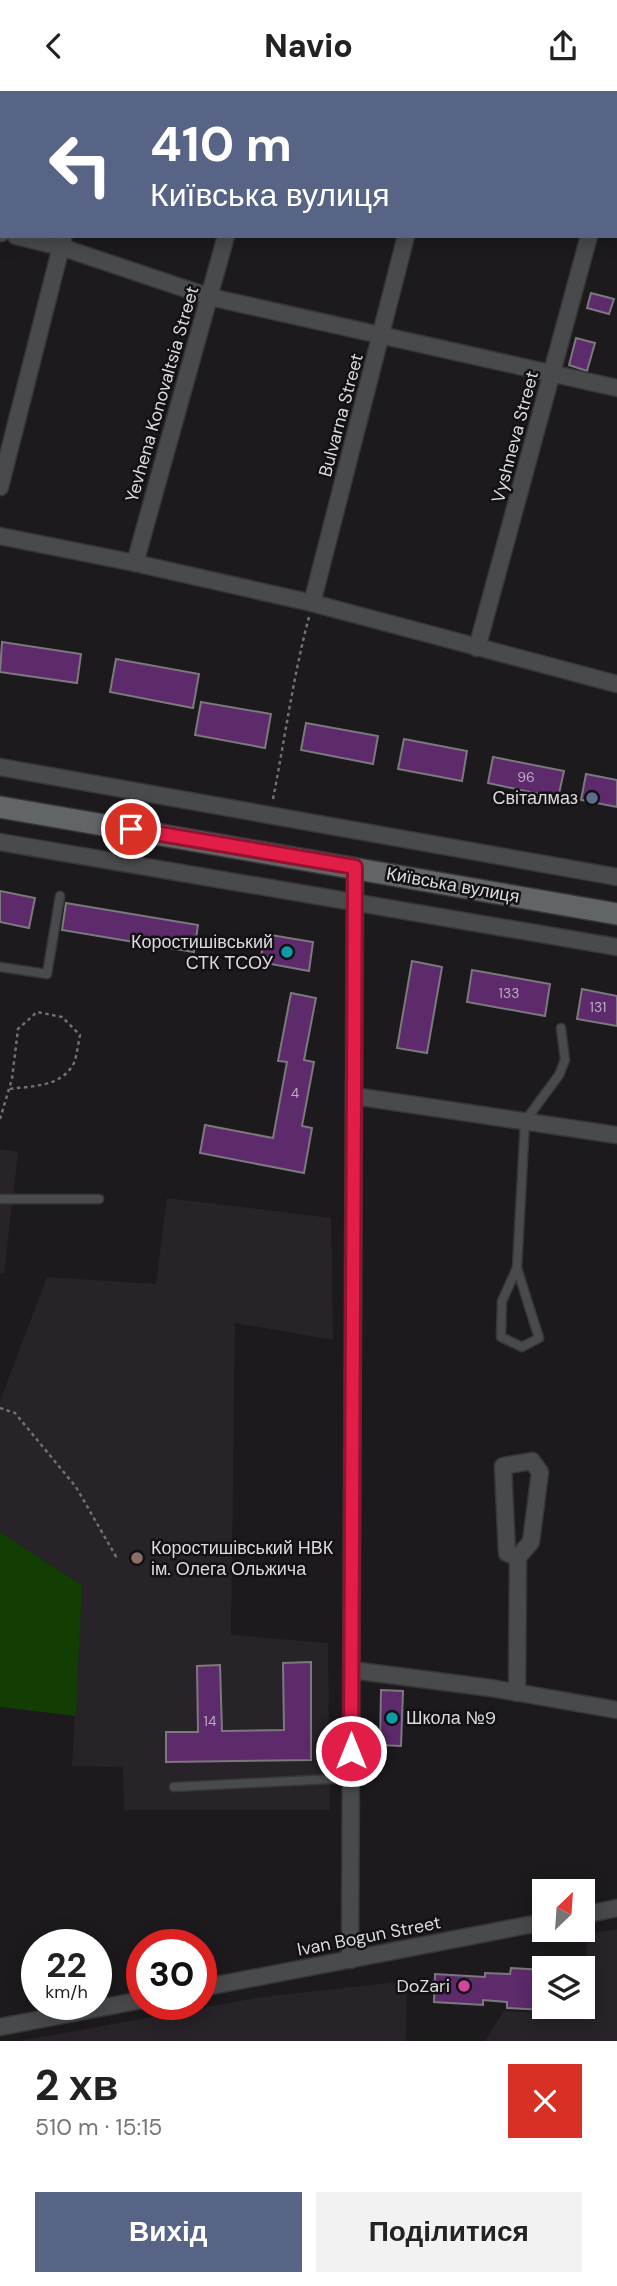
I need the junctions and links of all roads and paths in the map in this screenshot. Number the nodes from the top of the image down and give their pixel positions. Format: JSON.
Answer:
{"nodes":[{"id":1,"x":34,"y":238,"type":"edge"},
{"id":2,"x":225,"y":238,"type":"edge"},
{"id":3,"x":406,"y":238,"type":"edge"},
{"id":4,"x":588,"y":238,"type":"edge"},
{"id":5,"x":62,"y":241,"type":"edge"},
{"id":6,"x":210,"y":297,"type":"junction"},
{"id":7,"x":382,"y":335,"type":"junction"},
{"id":8,"x":553,"y":374,"type":"junction"},
{"id":9,"x":617,"y":388,"type":"edge"},
{"id":10,"x":0,"y":487,"type":"edge"},
{"id":11,"x":0,"y":536,"type":"edge"},
{"id":12,"x":135,"y":563,"type":"junction"},
{"id":13,"x":312,"y":603,"type":"junction"},
{"id":14,"x":477,"y":648,"type":"junction"},
{"id":15,"x":617,"y":684,"type":"edge"},
{"id":16,"x":0,"y":767,"type":"edge"},
{"id":17,"x":0,"y":807,"type":"edge"},
{"id":18,"x":269,"y":816,"type":"junction"},
{"id":19,"x":0,"y":842,"type":"edge"},
{"id":20,"x":355,"y":867,"type":"junction"},
{"id":21,"x":617,"y":877,"type":"edge"},
{"id":22,"x":60,"y":896,"type":"dead end"},
{"id":23,"x":355,"y":903,"type":"junction"},
{"id":24,"x":617,"y":915,"type":"edge"},
{"id":25,"x":617,"y":947,"type":"edge"},
{"id":26,"x":0,"y":968,"type":"edge"},
{"id":27,"x":561,"y":1028,"type":"dead end"},
{"id":28,"x":9,"y":1089,"type":"junction"},
{"id":29,"x":354,"y":1096,"type":"junction"},
{"id":30,"x":0,"y":1119,"type":"edge"},
{"id":31,"x":526,"y":1121,"type":"junction"},
{"id":32,"x":617,"y":1135,"type":"edge"},
{"id":33,"x":0,"y":1199,"type":"edge"},
{"id":34,"x":99,"y":1199,"type":"dead end"},
{"id":35,"x":517,"y":1268,"type":"junction"},
{"id":36,"x":0,"y":1408,"type":"edge"},
{"id":37,"x":518,"y":1556,"type":"junction"},
{"id":38,"x":118,"y":1560,"type":"dead end"},
{"id":39,"x":351,"y":1670,"type":"junction"},
{"id":40,"x":517,"y":1693,"type":"junction"},
{"id":41,"x":617,"y":1710,"type":"edge"},
{"id":42,"x":351,"y":1778,"type":"junction"},
{"id":43,"x":174,"y":1787,"type":"dead end"},
{"id":44,"x":617,"y":1908,"type":"edge"},
{"id":45,"x":595,"y":1913,"type":"edge"},
{"id":46,"x":532,"y":1924,"type":"edge"},
{"id":47,"x":350,"y":1960,"type":"junction"},
{"id":48,"x":217,"y":1986,"type":"edge"},
{"id":49,"x":126,"y":2003,"type":"edge"},
{"id":50,"x":0,"y":2028,"type":"edge"}],
"edges":[{"from":1,"to":5,"type":"street"},
{"from":2,"to":6,"type":"street","name":"Yevhena Konovaltsia Street"},
{"from":3,"to":7,"type":"street","name":"Bulvarna Street"},
{"from":4,"to":8,"type":"street","name":"Vyshneva Street"},
{"from":5,"to":6,"type":"street"},
{"from":5,"to":10,"type":"street"},
{"from":6,"to":7,"type":"street"},
{"from":6,"to":12,"type":"street","name":"Yevhena Konovaltsia Street"},
{"from":7,"to":8,"type":"street"},
{"from":7,"to":13,"type":"street","name":"Bulvarna Street"},
{"from":8,"to":9,"type":"street"},
{"from":8,"to":14,"type":"street","name":"Vyshneva Street"},
{"from":11,"to":12,"type":"street"},
{"from":12,"to":13,"type":"street"},
{"from":13,"to":14,"type":"street"},
{"from":13,"to":18,"type":"path"},
{"from":14,"to":15,"type":"street"},
{"from":16,"to":18,"type":"street"},
{"from":17,"to":20,"type":"main road","name":"Київська вулиця"},
{"from":18,"to":21,"type":"street"},
{"from":19,"to":23,"type":"street"},
{"from":20,"to":23,"type":"street"},
{"from":20,"to":24,"type":"main road","name":"Київська вулиця"},
{"from":22,"to":26,"type":"lane"},
{"from":23,"to":25,"type":"street"},
{"from":23,"to":29,"type":"street"},
{"from":27,"to":31,"type":"lane"},
{"from":28,"to":28,"type":"path"},
{"from":28,"to":30,"type":"path"},
{"from":29,"to":31,"type":"street"},
{"from":29,"to":39,"type":"street"},
{"from":31,"to":32,"type":"street"},
{"from":31,"to":35,"type":"lane"},
{"from":33,"to":34,"type":"lane"},
{"from":35,"to":35,"type":"lane"},
{"from":36,"to":38,"type":"path"},
{"from":37,"to":37,"type":"street"},
{"from":37,"to":40,"type":"street"},
{"from":39,"to":40,"type":"street"},
{"from":39,"to":42,"type":"street"},
{"from":40,"to":41,"type":"street"},
{"from":42,"to":43,"type":"lane"},
{"from":42,"to":47,"type":"street"},
{"from":44,"to":45,"type":"street"},
{"from":46,"to":47,"type":"street","name":"Ivan Bogun Street"},
{"from":47,"to":48,"type":"street","name":"Ivan Bogun Street"},
{"from":49,"to":50,"type":"street"}]}
